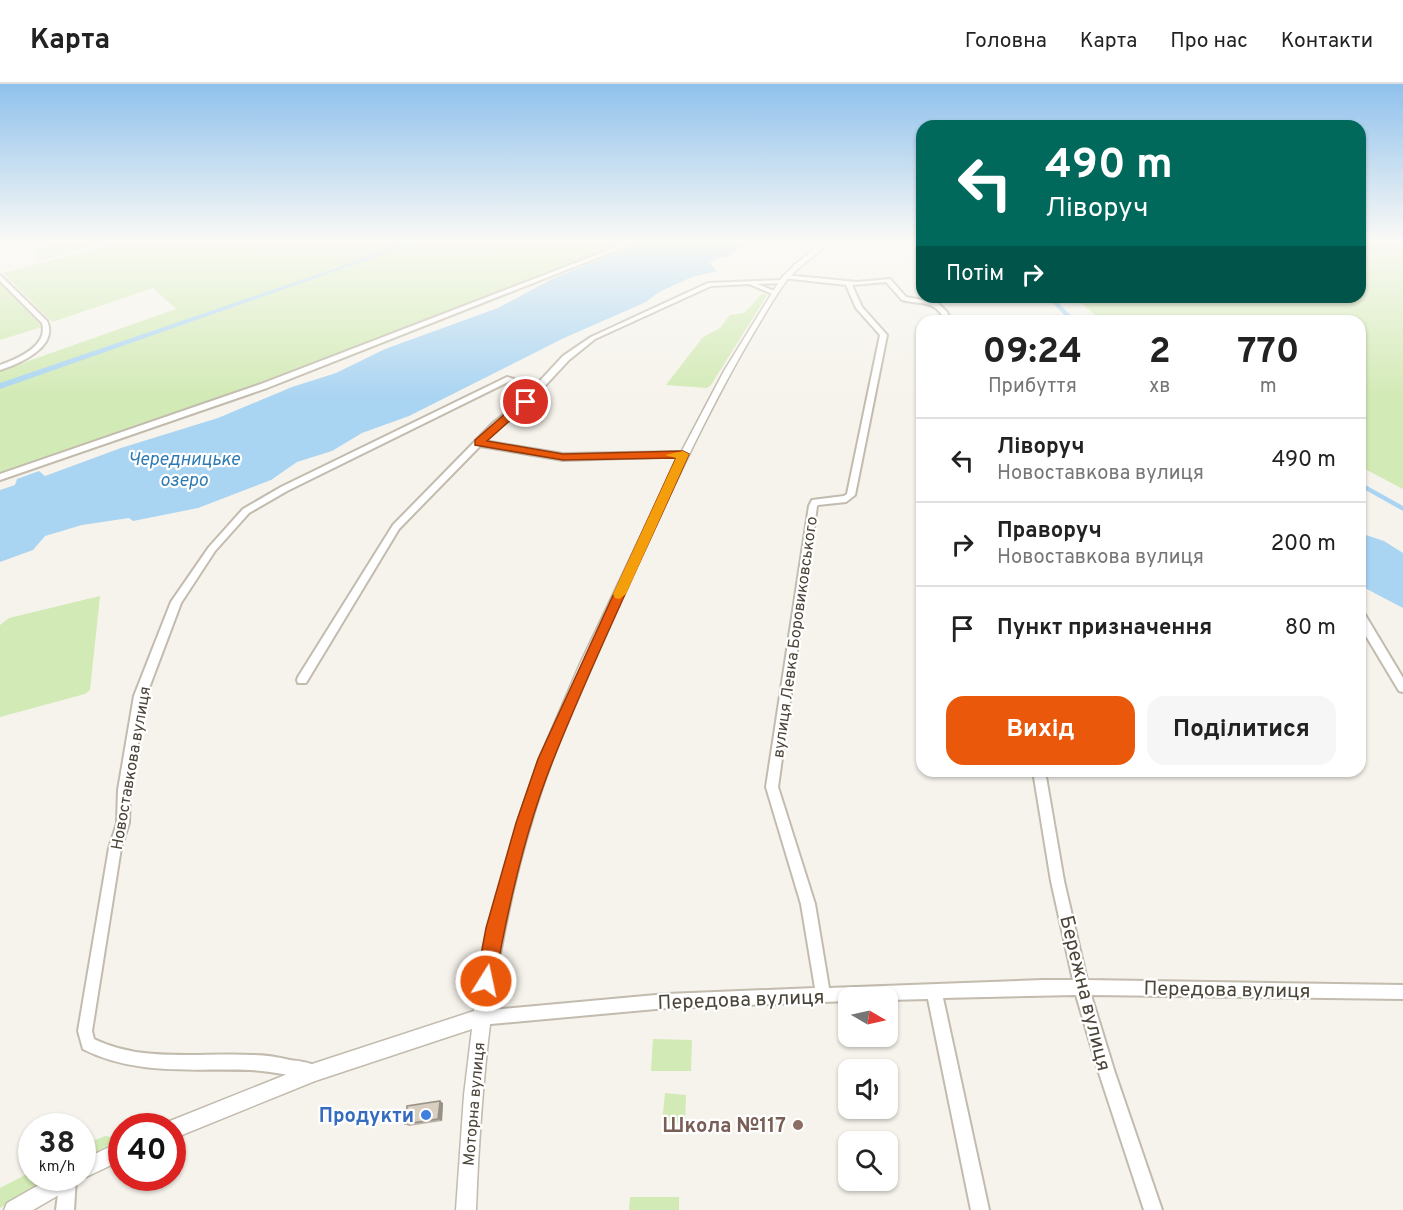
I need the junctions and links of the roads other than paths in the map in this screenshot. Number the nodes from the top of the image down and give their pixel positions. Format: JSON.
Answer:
{"nodes":[{"id":1,"x":18,"y":295,"type":"edge"},
{"id":2,"x":499,"y":295,"type":"edge"},
{"id":3,"x":687,"y":295,"type":"edge"},
{"id":4,"x":774,"y":295,"type":"edge"},
{"id":5,"x":853,"y":295,"type":"edge"},
{"id":6,"x":900,"y":295,"type":"edge"},
{"id":7,"x":916,"y":300,"type":"edge"},
{"id":8,"x":936,"y":303,"type":"edge"},
{"id":9,"x":945,"y":315,"type":"edge"},
{"id":10,"x":0,"y":368,"type":"edge"},
{"id":11,"x":510,"y":379,"type":"dead end"},
{"id":12,"x":479,"y":443,"type":"junction"},
{"id":13,"x":683,"y":454,"type":"junction"},
{"id":14,"x":0,"y":477,"type":"edge"},
{"id":15,"x":1366,"y":626,"type":"edge"},
{"id":16,"x":302,"y":680,"type":"dead end"},
{"id":17,"x":1403,"y":688,"type":"edge"},
{"id":18,"x":1040,"y":777,"type":"edge"},
{"id":19,"x":1082,"y":987,"type":"junction"},
{"id":20,"x":934,"y":991,"type":"junction"},
{"id":21,"x":1403,"y":992,"type":"edge"},
{"id":22,"x":823,"y":996,"type":"junction"},
{"id":23,"x":480,"y":1018,"type":"junction"},
{"id":24,"x":315,"y":1072,"type":"junction"},
{"id":25,"x":186,"y":1124,"type":"edge"},
{"id":26,"x":47,"y":1191,"type":"edge"},
{"id":27,"x":67,"y":1191,"type":"edge"},
{"id":28,"x":14,"y":1210,"type":"edge"},
{"id":29,"x":65,"y":1210,"type":"edge"},
{"id":30,"x":466,"y":1210,"type":"edge"},
{"id":31,"x":980,"y":1210,"type":"edge"},
{"id":32,"x":1153,"y":1210,"type":"edge"}],
"edges":[{"from":1,"to":10,"type":"street"},
{"from":2,"to":14,"type":"street"},
{"from":3,"to":12,"type":"street"},
{"from":4,"to":13,"type":"street","name":"Моторна вулиця"},
{"from":5,"to":22,"type":"street","name":"вулиця Левка Боровиковського"},
{"from":6,"to":7,"type":"street"},
{"from":8,"to":9,"type":"street"},
{"from":11,"to":24,"type":"street","name":"Новоставкова вулиця"},
{"from":12,"to":13,"type":"street"},
{"from":12,"to":16,"type":"street"},
{"from":13,"to":23,"type":"street","name":"Моторна вулиця"},
{"from":15,"to":17,"type":"street"},
{"from":18,"to":19,"type":"street","name":"Бережна вулиця"},
{"from":19,"to":20,"type":"street","name":"Передова вулиця"},
{"from":19,"to":21,"type":"street","name":"Передова вулиця"},
{"from":19,"to":32,"type":"street","name":"Бережна вулиця"},
{"from":20,"to":22,"type":"street","name":"Передова вулиця"},
{"from":20,"to":31,"type":"street"},
{"from":22,"to":23,"type":"street","name":"Передова вулиця"},
{"from":23,"to":24,"type":"street","name":"Передова вулиця"},
{"from":23,"to":30,"type":"street","name":"Моторна вулиця"},
{"from":24,"to":25,"type":"street","name":"Передова вулиця"},
{"from":26,"to":28,"type":"street"},
{"from":27,"to":29,"type":"street"}]}
